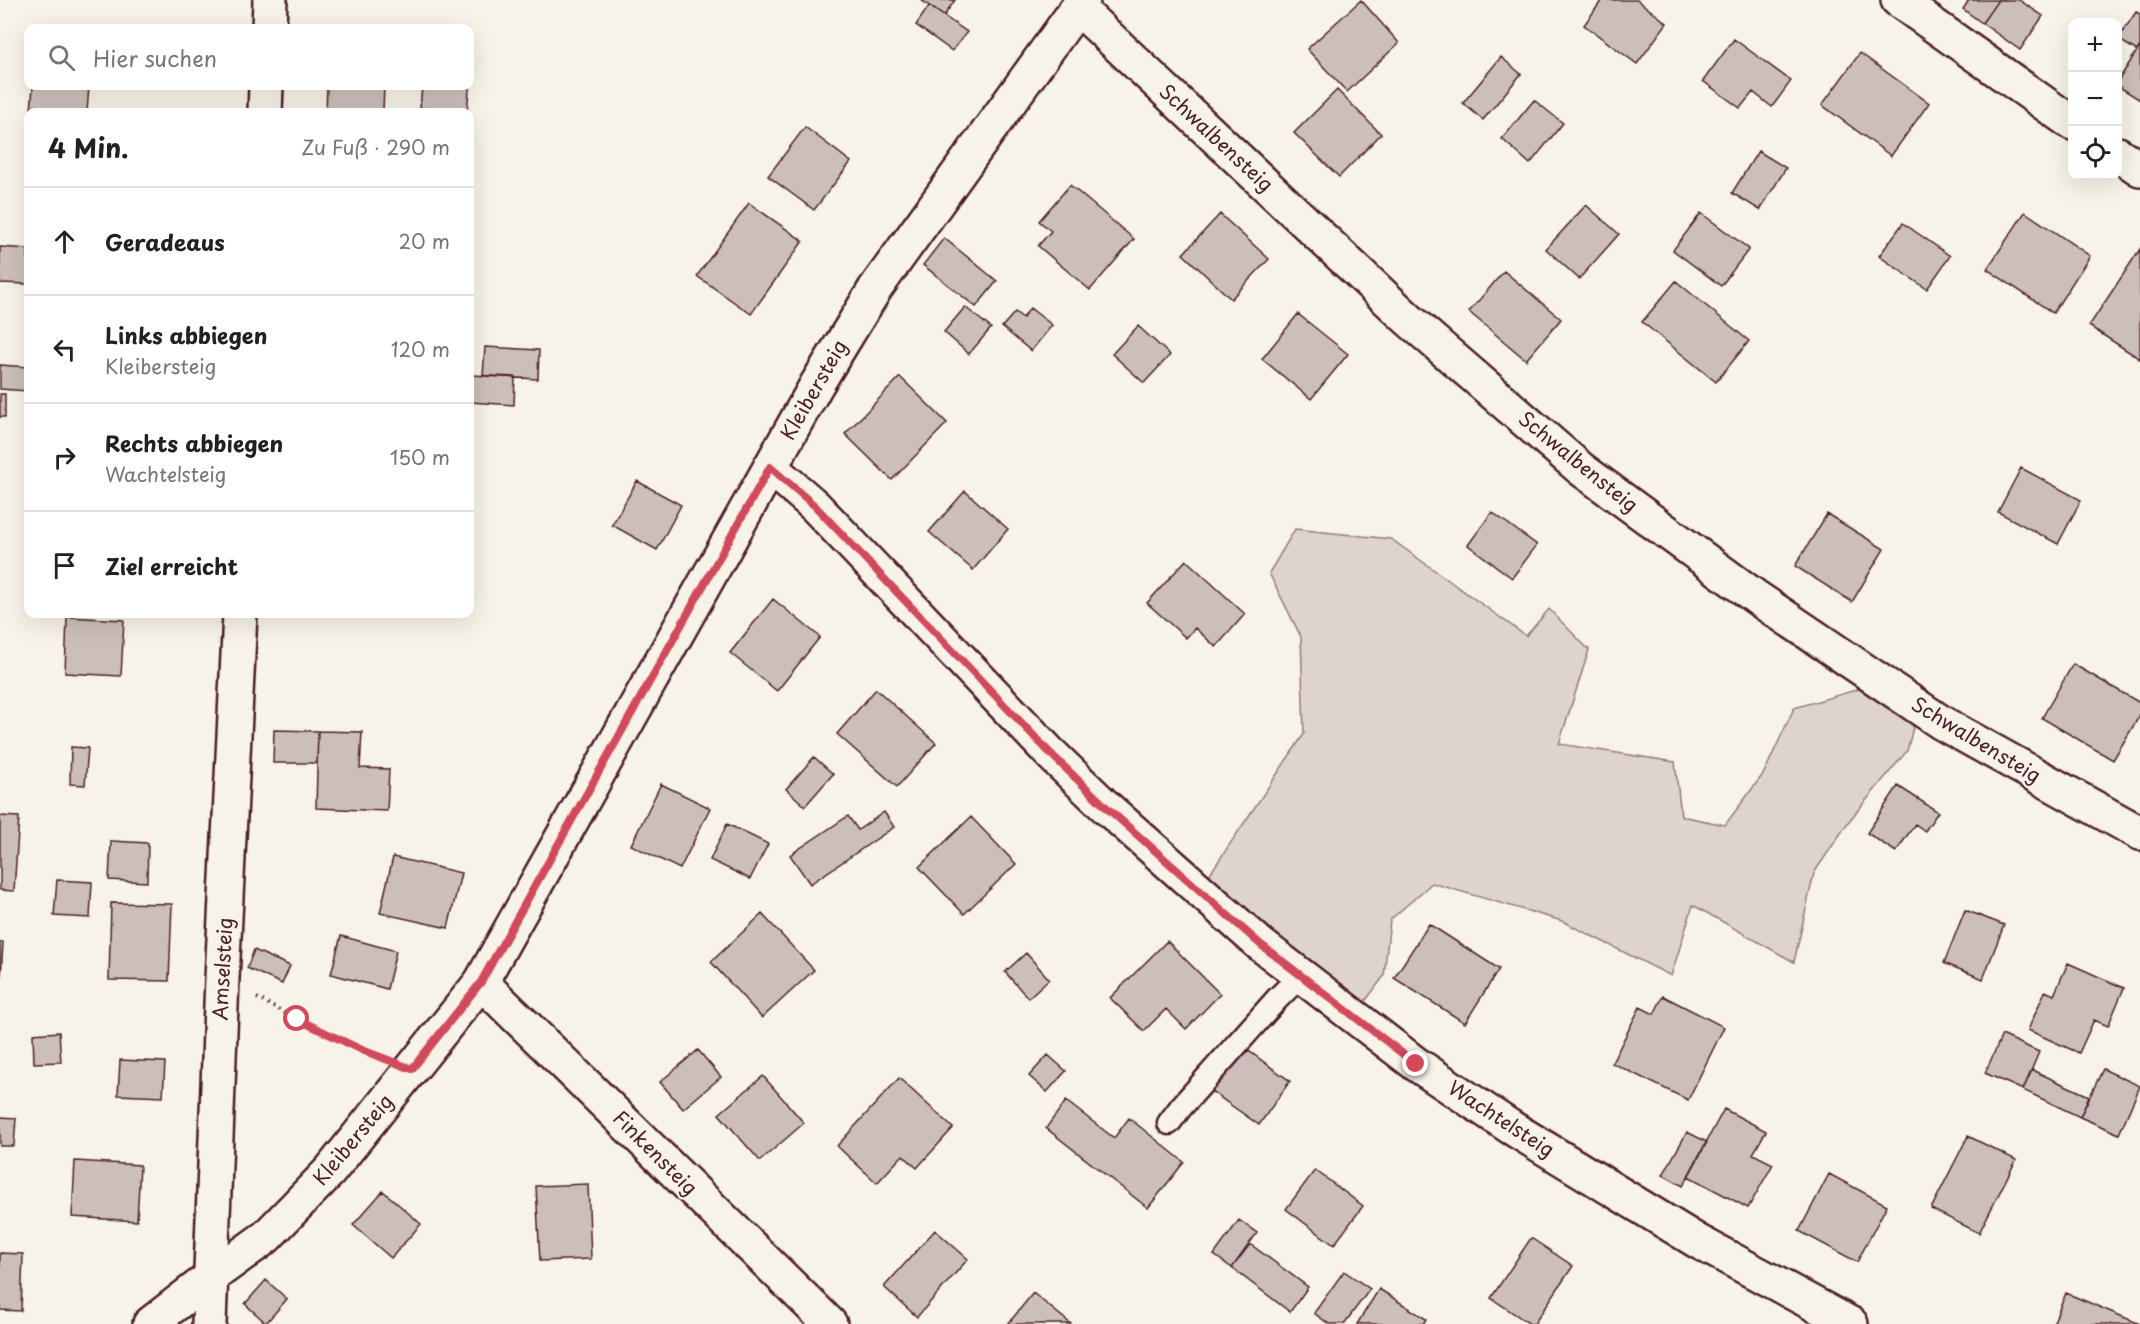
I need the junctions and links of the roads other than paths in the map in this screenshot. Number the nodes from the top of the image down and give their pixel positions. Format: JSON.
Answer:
{"nodes":[{"id":1,"x":270,"y":0,"type":"edge"},
{"id":2,"x":1898,"y":0,"type":"edge"},
{"id":3,"x":1080,"y":4,"type":"edge"},
{"id":4,"x":269,"y":24,"type":"edge"},
{"id":5,"x":266,"y":90,"type":"edge"},
{"id":6,"x":265,"y":108,"type":"edge"},
{"id":7,"x":2068,"y":119,"type":"edge"},
{"id":8,"x":2122,"y":157,"type":"edge"},
{"id":9,"x":2140,"y":169,"type":"edge"},
{"id":10,"x":770,"y":467,"type":"junction"},
{"id":11,"x":240,"y":618,"type":"edge"},
{"id":12,"x":2140,"y":833,"type":"edge"},
{"id":13,"x":1301,"y":975,"type":"junction"},
{"id":14,"x":481,"y":982,"type":"junction"},
{"id":15,"x":1169,"y":1123,"type":"dead end"},
{"id":16,"x":212,"y":1276,"type":"junction"},
{"id":17,"x":150,"y":1324,"type":"edge"},
{"id":18,"x":209,"y":1324,"type":"edge"},
{"id":19,"x":830,"y":1324,"type":"edge"},
{"id":20,"x":1851,"y":1324,"type":"edge"}],
"edges":[{"from":1,"to":4,"type":"street"},
{"from":2,"to":7,"type":"street"},
{"from":3,"to":10,"type":"street","name":"Kleibersteig"},
{"from":3,"to":12,"type":"street","name":"Schwalbensteig"},
{"from":5,"to":6,"type":"street"},
{"from":8,"to":9,"type":"street"},
{"from":10,"to":13,"type":"street","name":"Wachtelsteig"},
{"from":10,"to":14,"type":"street","name":"Kleibersteig"},
{"from":11,"to":16,"type":"street","name":"Amselsteig"},
{"from":13,"to":15,"type":"lane"},
{"from":13,"to":20,"type":"street","name":"Wachtelsteig"},
{"from":14,"to":16,"type":"street","name":"Kleibersteig"},
{"from":14,"to":19,"type":"street","name":"Finkensteig"},
{"from":16,"to":17,"type":"street","name":"Kleibersteig"},
{"from":16,"to":18,"type":"street","name":"Amselsteig"}]}
